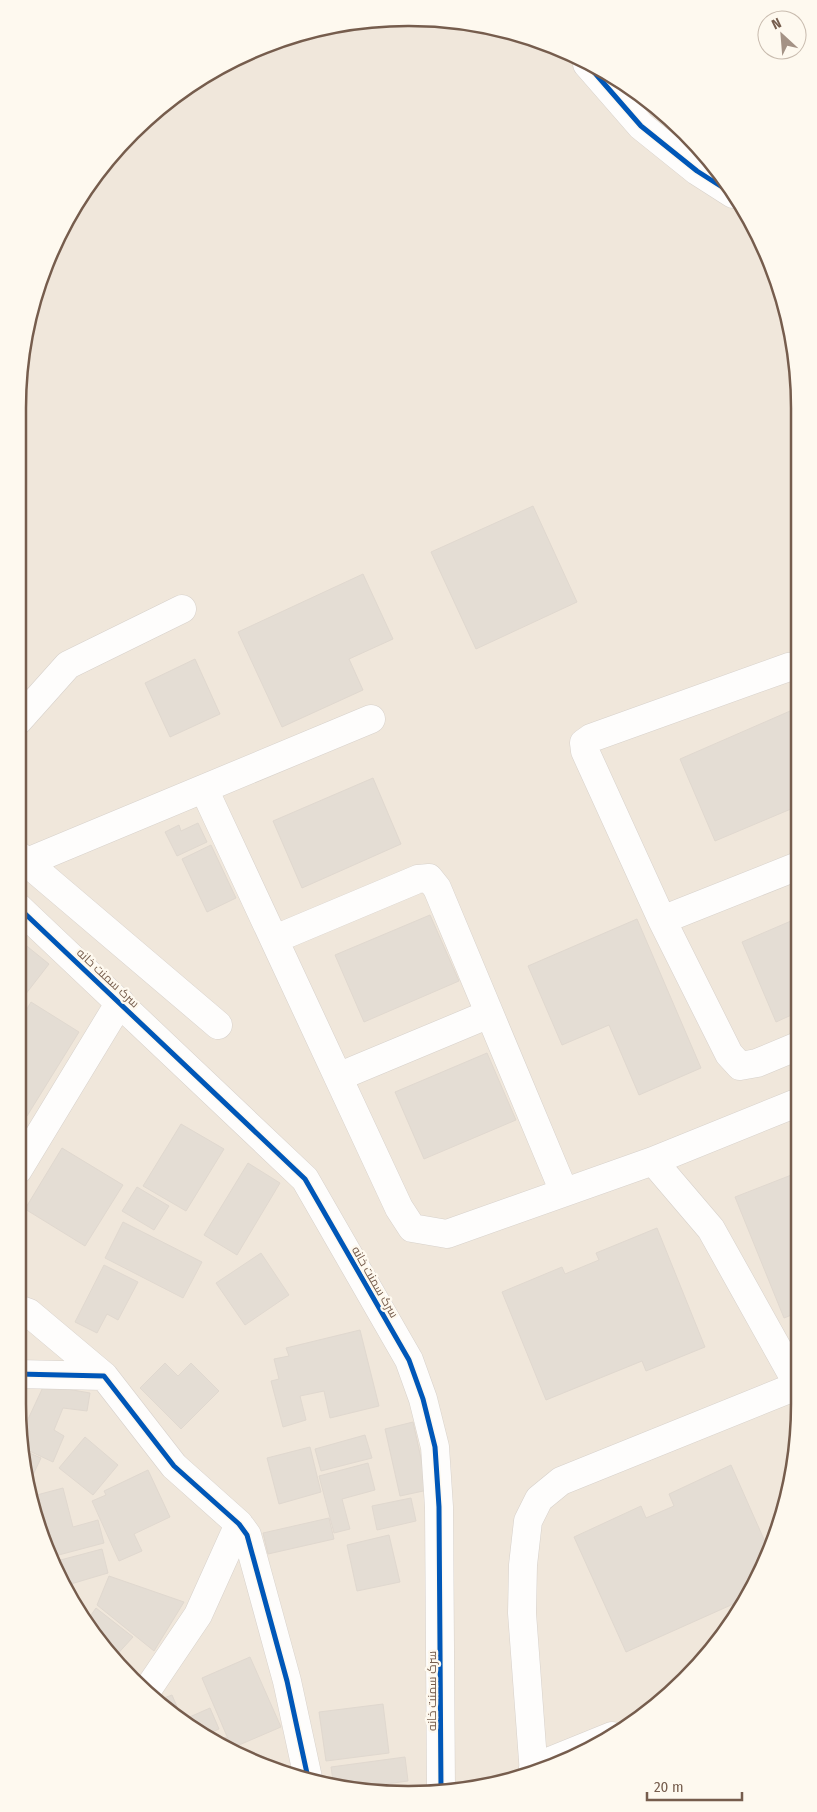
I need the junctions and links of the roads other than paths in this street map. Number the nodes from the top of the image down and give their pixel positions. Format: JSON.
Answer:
{"nodes":[{"id":1,"x":611,"y":84,"type":"edge"},
{"id":2,"x":647,"y":115,"type":"edge"},
{"id":3,"x":719,"y":186,"type":"edge"},
{"id":4,"x":182,"y":610,"type":"dead end"},
{"id":5,"x":791,"y":666,"type":"edge"},
{"id":6,"x":26,"y":712,"type":"edge"},
{"id":7,"x":371,"y":719,"type":"dead end"},
{"id":8,"x":204,"y":789,"type":"junction"},
{"id":9,"x":26,"y":857,"type":"edge"},
{"id":10,"x":26,"y":863,"type":"edge"},
{"id":11,"x":791,"y":869,"type":"edge"},
{"id":12,"x":26,"y":914,"type":"edge"},
{"id":13,"x":662,"y":920,"type":"junction"},
{"id":14,"x":275,"y":939,"type":"junction"},
{"id":15,"x":120,"y":1002,"type":"junction"},
{"id":16,"x":489,"y":1014,"type":"junction"},
{"id":17,"x":218,"y":1025,"type":"dead end"},
{"id":18,"x":791,"y":1049,"type":"edge"},
{"id":19,"x":338,"y":1077,"type":"junction"},
{"id":20,"x":791,"y":1105,"type":"edge"},
{"id":21,"x":26,"y":1157,"type":"edge"},
{"id":22,"x":654,"y":1161,"type":"junction"},
{"id":23,"x":564,"y":1192,"type":"junction"},
{"id":24,"x":26,"y":1312,"type":"edge"},
{"id":25,"x":791,"y":1373,"type":"edge"},
{"id":26,"x":26,"y":1374,"type":"edge"},
{"id":27,"x":104,"y":1376,"type":"junction"},
{"id":28,"x":791,"y":1390,"type":"edge"},
{"id":29,"x":239,"y":1524,"type":"junction"},
{"id":30,"x":150,"y":1686,"type":"edge"},
{"id":31,"x":533,"y":1764,"type":"edge"},
{"id":32,"x":306,"y":1772,"type":"edge"},
{"id":33,"x":441,"y":1784,"type":"edge"}],
"edges":[{"from":1,"to":2,"type":"street"},
{"from":2,"to":3,"type":"street"},
{"from":4,"to":6,"type":"street"},
{"from":5,"to":13,"type":"street"},
{"from":7,"to":8,"type":"street"},
{"from":8,"to":9,"type":"street"},
{"from":8,"to":14,"type":"street"},
{"from":10,"to":17,"type":"street"},
{"from":11,"to":13,"type":"street"},
{"from":12,"to":15,"type":"street","name":"سرک سمنت خانه"},
{"from":13,"to":18,"type":"street"},
{"from":14,"to":16,"type":"street"},
{"from":14,"to":19,"type":"street"},
{"from":15,"to":21,"type":"street"},
{"from":15,"to":33,"type":"street","name":"سرک سمنت خانه"},
{"from":16,"to":19,"type":"street"},
{"from":16,"to":23,"type":"street"},
{"from":19,"to":23,"type":"street"},
{"from":20,"to":22,"type":"street"},
{"from":22,"to":23,"type":"street"},
{"from":22,"to":25,"type":"street"},
{"from":24,"to":27,"type":"street"},
{"from":26,"to":27,"type":"street"},
{"from":27,"to":29,"type":"street"},
{"from":28,"to":31,"type":"street"},
{"from":29,"to":30,"type":"street"},
{"from":29,"to":32,"type":"street"}]}
